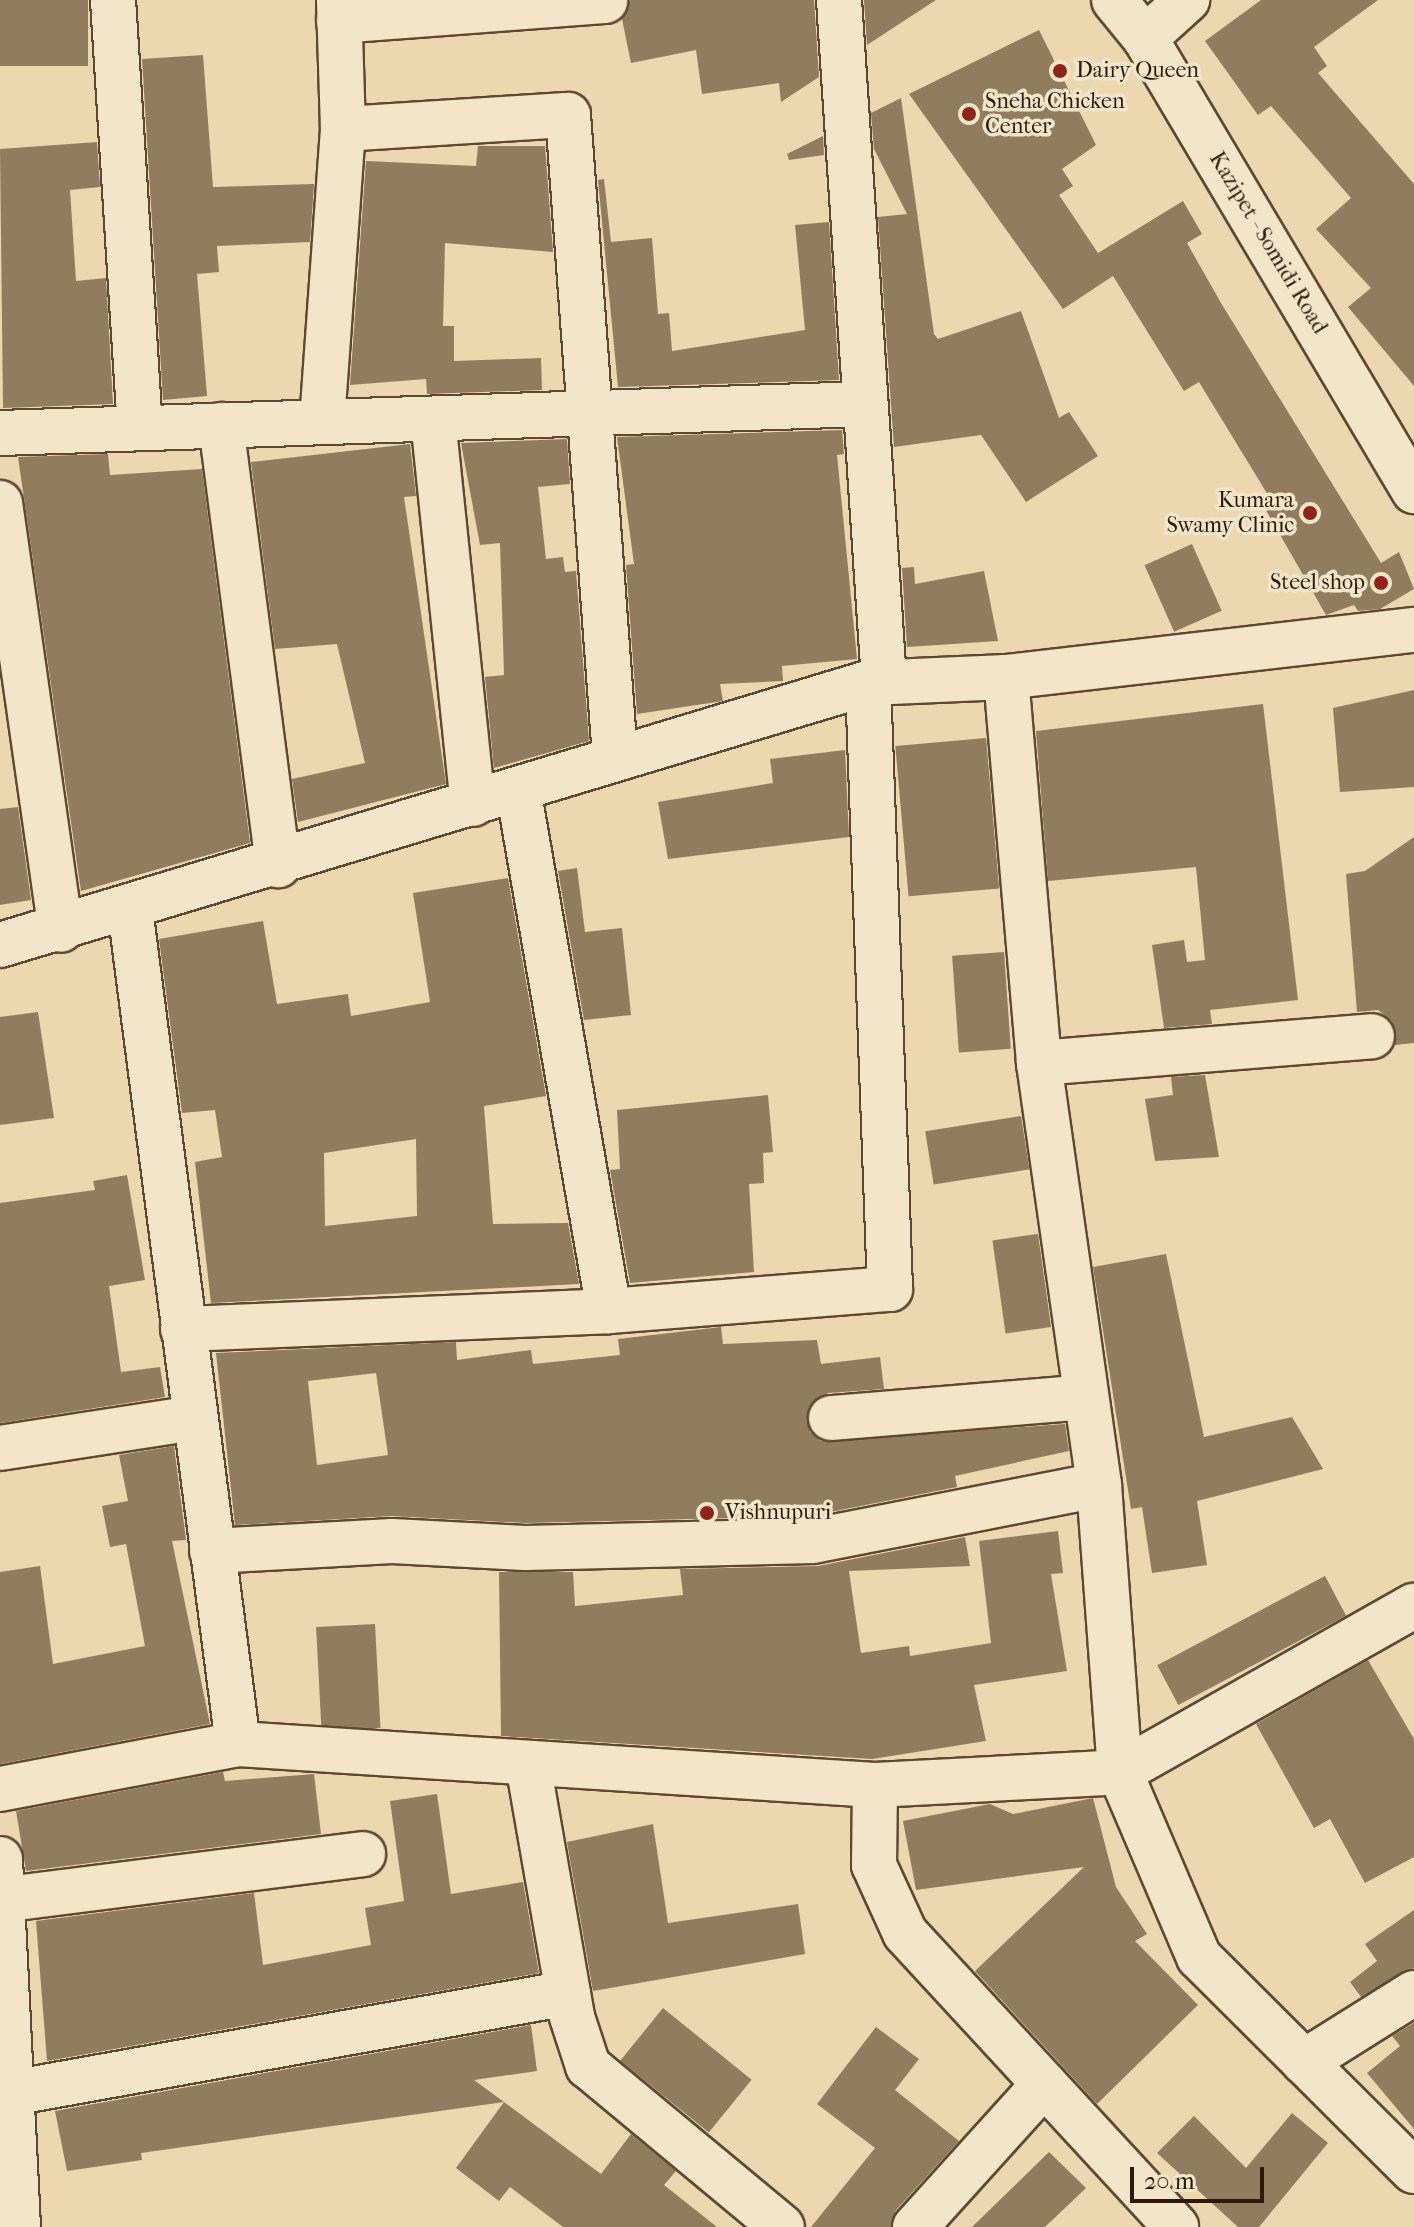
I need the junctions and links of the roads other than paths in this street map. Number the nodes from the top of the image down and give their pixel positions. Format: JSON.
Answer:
{"nodes":[{"id":1,"x":113,"y":0,"type":"edge"},
{"id":2,"x":839,"y":0,"type":"edge"},
{"id":3,"x":1114,"y":0,"type":"edge"},
{"id":4,"x":1187,"y":0,"type":"edge"},
{"id":5,"x":605,"y":1,"type":"edge"},
{"id":6,"x":339,"y":10,"type":"edge"},
{"id":7,"x":1145,"y":38,"type":"junction"},
{"id":8,"x":343,"y":129,"type":"junction"},
{"id":9,"x":863,"y":404,"type":"junction"},
{"id":10,"x":590,"y":413,"type":"junction"},
{"id":11,"x":433,"y":419,"type":"junction"},
{"id":12,"x":322,"y":422,"type":"junction"},
{"id":13,"x":221,"y":425,"type":"junction"},
{"id":14,"x":140,"y":428,"type":"junction"},
{"id":15,"x":0,"y":433,"type":"edge"},
{"id":16,"x":1414,"y":491,"type":"edge"},
{"id":17,"x":0,"y":503,"type":"edge"},
{"id":18,"x":1414,"y":630,"type":"edge"},
{"id":19,"x":1006,"y":677,"type":"junction"},
{"id":20,"x":876,"y":682,"type":"junction"},
{"id":21,"x":615,"y":756,"type":"junction"},
{"id":22,"x":518,"y":789,"type":"junction"},
{"id":23,"x":473,"y":804,"type":"junction"},
{"id":24,"x":278,"y":865,"type":"junction"},
{"id":25,"x":130,"y":909,"type":"junction"},
{"id":26,"x":61,"y":930,"type":"junction"},
{"id":27,"x":0,"y":945,"type":"edge"},
{"id":28,"x":1372,"y":1036,"type":"dead end"},
{"id":29,"x":1039,"y":1063,"type":"junction"},
{"id":30,"x":609,"y":1311,"type":"junction"},
{"id":31,"x":183,"y":1329,"type":"junction"},
{"id":32,"x":1085,"y":1397,"type":"junction"},
{"id":33,"x":194,"y":1418,"type":"junction"},
{"id":34,"x":831,"y":1418,"type":"dead end"},
{"id":35,"x":0,"y":1448,"type":"edge"},
{"id":36,"x":1099,"y":1485,"type":"junction"},
{"id":37,"x":212,"y":1551,"type":"junction"},
{"id":38,"x":1414,"y":1606,"type":"edge"},
{"id":39,"x":238,"y":1744,"type":"junction"},
{"id":40,"x":528,"y":1764,"type":"junction"},
{"id":41,"x":1120,"y":1772,"type":"junction"},
{"id":42,"x":875,"y":1785,"type":"junction"},
{"id":43,"x":0,"y":1789,"type":"edge"},
{"id":44,"x":363,"y":1854,"type":"dead end"},
{"id":45,"x":2,"y":1886,"type":"edge"},
{"id":46,"x":568,"y":1993,"type":"junction"},
{"id":47,"x":1414,"y":1993,"type":"edge"},
{"id":48,"x":1304,"y":2062,"type":"junction"},
{"id":49,"x":1044,"y":2084,"type":"junction"},
{"id":50,"x":5,"y":2094,"type":"edge"},
{"id":51,"x":1414,"y":2171,"type":"edge"},
{"id":52,"x":18,"y":2227,"type":"edge"},
{"id":53,"x":782,"y":2227,"type":"edge"},
{"id":54,"x":915,"y":2227,"type":"edge"},
{"id":55,"x":1176,"y":2227,"type":"edge"}],
"edges":[{"from":1,"to":14,"type":"street"},
{"from":2,"to":9,"type":"street"},
{"from":3,"to":7,"type":"street","name":"Kazipet - Somidi Road"},
{"from":4,"to":7,"type":"street"},
{"from":5,"to":6,"type":"street"},
{"from":6,"to":8,"type":"street"},
{"from":7,"to":16,"type":"street","name":"Kazipet - Somidi Road"},
{"from":8,"to":10,"type":"street"},
{"from":8,"to":12,"type":"street"},
{"from":9,"to":10,"type":"street"},
{"from":9,"to":20,"type":"street"},
{"from":10,"to":11,"type":"street"},
{"from":10,"to":21,"type":"street"},
{"from":11,"to":12,"type":"street"},
{"from":11,"to":23,"type":"street"},
{"from":12,"to":13,"type":"street"},
{"from":13,"to":14,"type":"street"},
{"from":13,"to":24,"type":"street"},
{"from":14,"to":15,"type":"street"},
{"from":17,"to":26,"type":"street"},
{"from":18,"to":19,"type":"street"},
{"from":19,"to":20,"type":"street"},
{"from":19,"to":29,"type":"street"},
{"from":20,"to":21,"type":"street"},
{"from":20,"to":30,"type":"street"},
{"from":21,"to":22,"type":"street"},
{"from":22,"to":23,"type":"street"},
{"from":22,"to":30,"type":"street"},
{"from":23,"to":24,"type":"street"},
{"from":24,"to":25,"type":"street"},
{"from":25,"to":26,"type":"street"},
{"from":25,"to":31,"type":"street"},
{"from":26,"to":27,"type":"street"},
{"from":28,"to":29,"type":"street"},
{"from":29,"to":32,"type":"street"},
{"from":30,"to":31,"type":"street"},
{"from":31,"to":33,"type":"street"},
{"from":32,"to":34,"type":"street"},
{"from":32,"to":36,"type":"street"},
{"from":33,"to":35,"type":"street"},
{"from":33,"to":37,"type":"street"},
{"from":36,"to":37,"type":"street"},
{"from":36,"to":41,"type":"street"},
{"from":37,"to":39,"type":"street"},
{"from":38,"to":41,"type":"street"},
{"from":39,"to":40,"type":"street"},
{"from":39,"to":43,"type":"street"},
{"from":40,"to":42,"type":"street"},
{"from":40,"to":46,"type":"street"},
{"from":41,"to":42,"type":"street"},
{"from":41,"to":48,"type":"street"},
{"from":42,"to":49,"type":"street"},
{"from":44,"to":45,"type":"street"},
{"from":45,"to":50,"type":"street"},
{"from":46,"to":50,"type":"street"},
{"from":46,"to":53,"type":"street"},
{"from":47,"to":48,"type":"street"},
{"from":48,"to":51,"type":"street"},
{"from":49,"to":54,"type":"street"},
{"from":49,"to":55,"type":"street"},
{"from":50,"to":52,"type":"street"}]}
